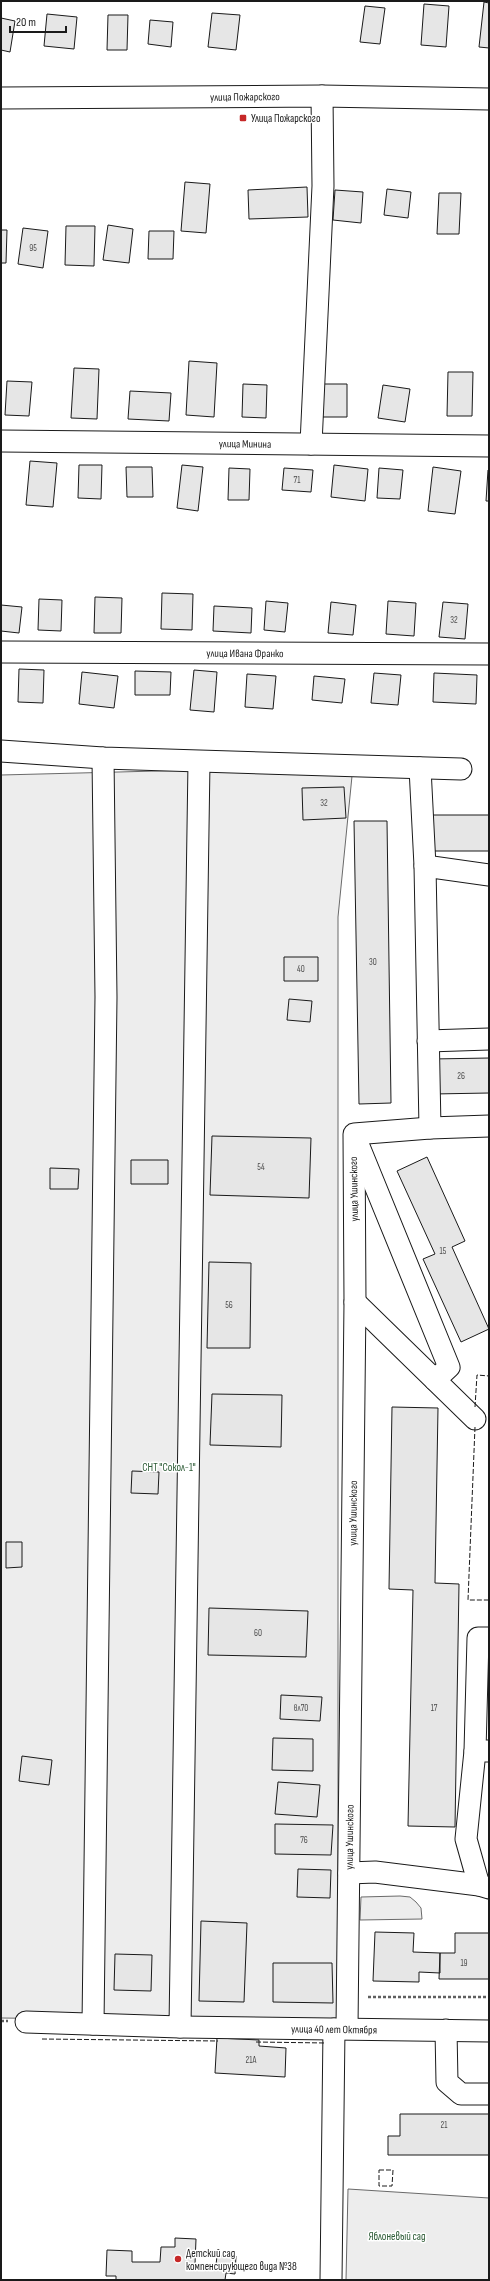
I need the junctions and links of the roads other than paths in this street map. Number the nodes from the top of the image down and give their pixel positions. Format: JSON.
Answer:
{"nodes":[{"id":1,"x":322,"y":96,"type":"junction"},
{"id":2,"x":1,"y":98,"type":"edge"},
{"id":3,"x":489,"y":98,"type":"edge"},
{"id":4,"x":1,"y":441,"type":"edge"},
{"id":5,"x":311,"y":444,"type":"junction"},
{"id":6,"x":489,"y":446,"type":"edge"},
{"id":7,"x":1,"y":652,"type":"edge"},
{"id":8,"x":489,"y":654,"type":"edge"},
{"id":9,"x":1,"y":751,"type":"edge"},
{"id":10,"x":103,"y":758,"type":"junction"},
{"id":11,"x":199,"y":762,"type":"junction"},
{"id":12,"x":420,"y":768,"type":"junction"},
{"id":13,"x":461,"y":768,"type":"dead end"},
{"id":14,"x":425,"y":866,"type":"junction"},
{"id":15,"x":489,"y":875,"type":"edge"},
{"id":16,"x":489,"y":1039,"type":"edge"},
{"id":17,"x":428,"y":1041,"type":"junction"},
{"id":18,"x":489,"y":1126,"type":"edge"},
{"id":19,"x":430,"y":1128,"type":"junction"},
{"id":20,"x":354,"y":1134,"type":"junction"},
{"id":21,"x":355,"y":1302,"type":"junction"},
{"id":22,"x":435,"y":1380,"type":"junction"},
{"id":23,"x":475,"y":1419,"type":"dead end"},
{"id":24,"x":489,"y":1638,"type":"edge"},
{"id":25,"x":482,"y":1751,"type":"edge"},
{"id":26,"x":349,"y":1873,"type":"junction"},
{"id":27,"x":484,"y":1887,"type":"edge"},
{"id":28,"x":26,"y":2022,"type":"dead end"},
{"id":29,"x":93,"y":2024,"type":"junction"},
{"id":30,"x":180,"y":2027,"type":"junction"},
{"id":31,"x":341,"y":2028,"type":"junction"},
{"id":32,"x":446,"y":2030,"type":"junction"},
{"id":33,"x":489,"y":2031,"type":"edge"},
{"id":34,"x":489,"y":2094,"type":"edge"},
{"id":35,"x":331,"y":2280,"type":"edge"}],
"edges":[{"from":1,"to":2,"type":"street","name":"улица Пожарского"},
{"from":1,"to":3,"type":"street","name":"улица Пожарского"},
{"from":1,"to":5,"type":"street"},
{"from":4,"to":5,"type":"street","name":"улица Минина"},
{"from":5,"to":6,"type":"street","name":"улица Минина"},
{"from":7,"to":8,"type":"street","name":"улица Ивана Франко"},
{"from":9,"to":10,"type":"street"},
{"from":10,"to":11,"type":"street"},
{"from":10,"to":29,"type":"street"},
{"from":11,"to":12,"type":"street"},
{"from":11,"to":30,"type":"street"},
{"from":12,"to":13,"type":"street"},
{"from":12,"to":14,"type":"street"},
{"from":14,"to":15,"type":"street"},
{"from":14,"to":17,"type":"street"},
{"from":16,"to":17,"type":"street"},
{"from":17,"to":19,"type":"street"},
{"from":18,"to":19,"type":"street"},
{"from":19,"to":20,"type":"street"},
{"from":20,"to":21,"type":"street","name":"улица Ушинского"},
{"from":20,"to":22,"type":"street"},
{"from":21,"to":22,"type":"street"},
{"from":21,"to":26,"type":"street","name":"улица Ушинского"},
{"from":22,"to":23,"type":"street"},
{"from":24,"to":25,"type":"street"},
{"from":25,"to":27,"type":"street"},
{"from":26,"to":27,"type":"street"},
{"from":26,"to":31,"type":"street","name":"улица Ушинского"},
{"from":28,"to":29,"type":"street","name":"улица 40 лет Октября"},
{"from":29,"to":30,"type":"street","name":"улица 40 лет Октября"},
{"from":30,"to":31,"type":"street","name":"улица 40 лет Октября"},
{"from":31,"to":32,"type":"street","name":"улица 40 лет Октября"},
{"from":31,"to":35,"type":"street","name":"улица Ушинского"},
{"from":32,"to":33,"type":"street","name":"улица 40 лет Октября"},
{"from":32,"to":34,"type":"street"}]}
